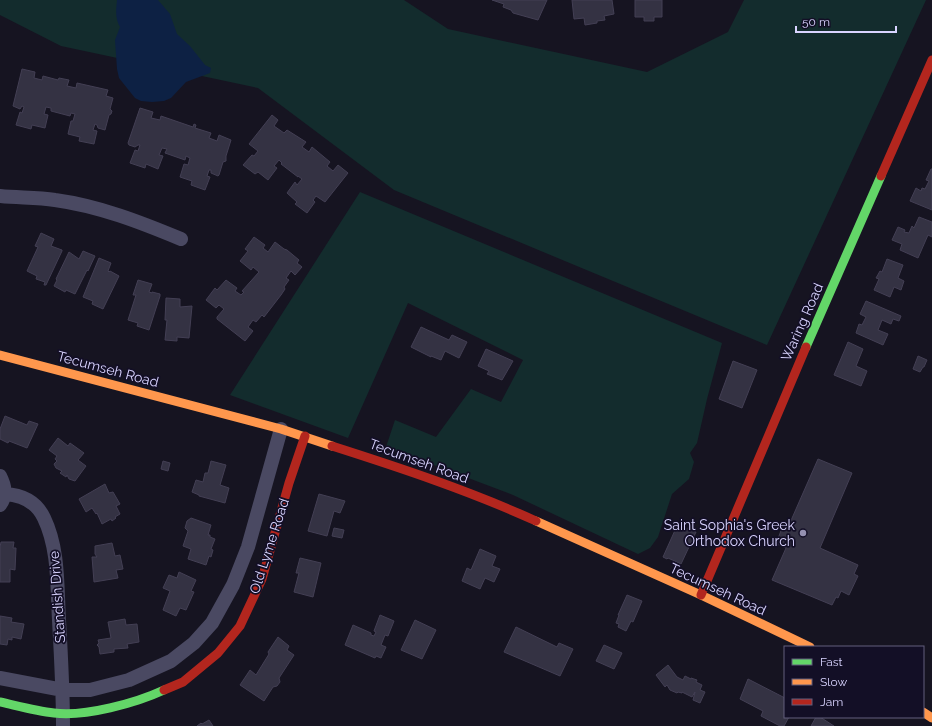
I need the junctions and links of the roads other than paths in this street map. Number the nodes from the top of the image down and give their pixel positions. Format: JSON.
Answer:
{"nodes":[{"id":1,"x":932,"y":60,"type":"edge"},
{"id":2,"x":0,"y":196,"type":"edge"},
{"id":3,"x":181,"y":239,"type":"dead end"},
{"id":4,"x":0,"y":355,"type":"edge"},
{"id":5,"x":281,"y":429,"type":"junction"},
{"id":6,"x":305,"y":436,"type":"junction"},
{"id":7,"x":0,"y":476,"type":"edge"},
{"id":8,"x":2,"y":499,"type":"edge"},
{"id":9,"x":700,"y":595,"type":"junction"},
{"id":10,"x":808,"y":646,"type":"edge"},
{"id":11,"x":0,"y":678,"type":"edge"},
{"id":12,"x":63,"y":690,"type":"junction"},
{"id":13,"x":0,"y":702,"type":"edge"},
{"id":14,"x":63,"y":720,"type":"edge"}],
"edges":[{"from":1,"to":9,"type":"street","name":"Waring Road"},
{"from":2,"to":3,"type":"street"},
{"from":4,"to":5,"type":"street","name":"Tecumseh Road"},
{"from":5,"to":6,"type":"street","name":"Tecumseh Road"},
{"from":5,"to":12,"type":"street","name":"Old Lyme Road"},
{"from":6,"to":9,"type":"street","name":"Tecumseh Road"},
{"from":6,"to":14,"type":"street","name":"Old Lyme Road"},
{"from":7,"to":8,"type":"street","name":"Standish Drive"},
{"from":8,"to":12,"type":"street","name":"Standish Drive"},
{"from":9,"to":10,"type":"street","name":"Tecumseh Road"},
{"from":11,"to":12,"type":"street","name":"Old Lyme Road"},
{"from":12,"to":14,"type":"street","name":"Standish Drive"},
{"from":13,"to":14,"type":"street","name":"Old Lyme Road"}]}
